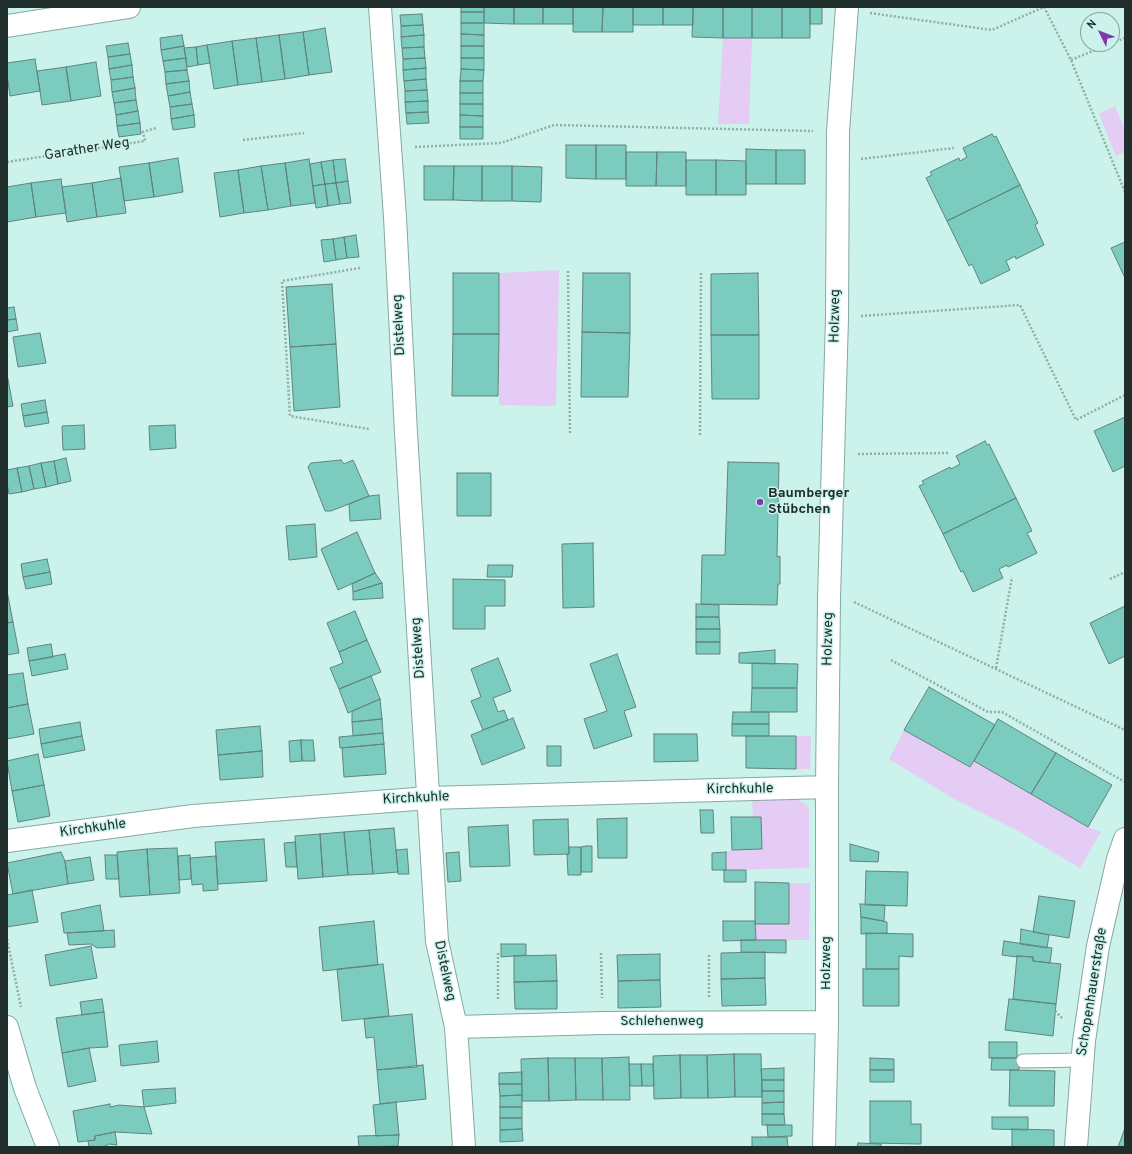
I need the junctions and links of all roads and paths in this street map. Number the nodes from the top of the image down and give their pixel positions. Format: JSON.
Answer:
{"nodes":[{"id":1,"x":129,"y":7,"type":"edge"},
{"id":2,"x":380,"y":7,"type":"edge"},
{"id":3,"x":846,"y":8,"type":"edge"},
{"id":4,"x":7,"y":26,"type":"edge"},
{"id":5,"x":1091,"y":52,"type":"edge"},
{"id":6,"x":1071,"y":60,"type":"junction"},
{"id":7,"x":156,"y":128,"type":"dead end"},
{"id":8,"x":838,"y":132,"type":"junction"},
{"id":9,"x":304,"y":134,"type":"dead end"},
{"id":10,"x":243,"y":140,"type":"dead end"},
{"id":11,"x":390,"y":148,"type":"junction"},
{"id":12,"x":954,"y":148,"type":"dead end"},
{"id":13,"x":7,"y":162,"type":"edge"},
{"id":14,"x":838,"y":162,"type":"junction"},
{"id":15,"x":1125,"y":192,"type":"edge"},
{"id":16,"x":360,"y":268,"type":"dead end"},
{"id":17,"x":568,"y":271,"type":"dead end"},
{"id":18,"x":701,"y":271,"type":"dead end"},
{"id":19,"x":837,"y":318,"type":"junction"},
{"id":20,"x":1125,"y":395,"type":"edge"},
{"id":21,"x":369,"y":429,"type":"dead end"},
{"id":22,"x":570,"y":434,"type":"dead end"},
{"id":23,"x":700,"y":435,"type":"dead end"},
{"id":24,"x":948,"y":453,"type":"dead end"},
{"id":25,"x":833,"y":454,"type":"junction"},
{"id":26,"x":1125,"y":572,"type":"edge"},
{"id":27,"x":1012,"y":578,"type":"dead end"},
{"id":28,"x":1110,"y":579,"type":"dead end"},
{"id":29,"x":829,"y":599,"type":"junction"},
{"id":30,"x":891,"y":660,"type":"dead end"},
{"id":31,"x":996,"y":668,"type":"junction"},
{"id":32,"x":1125,"y":730,"type":"edge"},
{"id":33,"x":1125,"y":782,"type":"edge"},
{"id":34,"x":827,"y":787,"type":"junction"},
{"id":35,"x":429,"y":798,"type":"junction"},
{"id":36,"x":1125,"y":839,"type":"edge"},
{"id":37,"x":7,"y":841,"type":"edge"},
{"id":38,"x":498,"y":953,"type":"dead end"},
{"id":39,"x":601,"y":953,"type":"dead end"},
{"id":40,"x":709,"y":955,"type":"dead end"},
{"id":41,"x":709,"y":1022,"type":"junction"},
{"id":42,"x":827,"y":1022,"type":"junction"},
{"id":43,"x":602,"y":1023,"type":"junction"},
{"id":44,"x":498,"y":1026,"type":"junction"},
{"id":45,"x":456,"y":1027,"type":"junction"},
{"id":46,"x":7,"y":1028,"type":"edge"},
{"id":47,"x":1082,"y":1060,"type":"junction"},
{"id":48,"x":1023,"y":1061,"type":"dead end"},
{"id":49,"x":48,"y":1147,"type":"edge"},
{"id":50,"x":464,"y":1147,"type":"edge"},
{"id":51,"x":824,"y":1147,"type":"edge"},
{"id":52,"x":1076,"y":1147,"type":"edge"}],
"edges":[{"from":1,"to":4,"type":"street"},
{"from":2,"to":11,"type":"street","name":"Distelweg"},
{"from":3,"to":6,"type":"path"},
{"from":3,"to":8,"type":"street","name":"Holzweg"},
{"from":5,"to":6,"type":"path"},
{"from":6,"to":15,"type":"path"},
{"from":7,"to":13,"type":"path","name":"Garather Weg"},
{"from":8,"to":11,"type":"path"},
{"from":8,"to":14,"type":"street","name":"Holzweg"},
{"from":9,"to":10,"type":"path"},
{"from":11,"to":35,"type":"street","name":"Distelweg"},
{"from":12,"to":14,"type":"path"},
{"from":14,"to":19,"type":"street","name":"Holzweg"},
{"from":16,"to":21,"type":"path"},
{"from":17,"to":22,"type":"path"},
{"from":18,"to":23,"type":"path"},
{"from":19,"to":20,"type":"path"},
{"from":19,"to":25,"type":"street","name":"Holzweg"},
{"from":24,"to":25,"type":"path"},
{"from":25,"to":29,"type":"street","name":"Holzweg"},
{"from":26,"to":28,"type":"path"},
{"from":27,"to":31,"type":"path"},
{"from":29,"to":31,"type":"path"},
{"from":29,"to":34,"type":"street","name":"Holzweg"},
{"from":30,"to":33,"type":"path"},
{"from":31,"to":32,"type":"path"},
{"from":34,"to":35,"type":"street","name":"Kirchkuhle"},
{"from":34,"to":42,"type":"street","name":"Holzweg"},
{"from":35,"to":37,"type":"street","name":"Kirchkuhle"},
{"from":35,"to":45,"type":"street","name":"Distelweg"},
{"from":36,"to":47,"type":"street","name":"Schopenhauerstraße"},
{"from":38,"to":44,"type":"path"},
{"from":39,"to":43,"type":"path"},
{"from":40,"to":41,"type":"path"},
{"from":41,"to":42,"type":"street","name":"Schlehenweg"},
{"from":41,"to":43,"type":"street","name":"Schlehenweg"},
{"from":42,"to":51,"type":"street","name":"Holzweg"},
{"from":43,"to":44,"type":"street","name":"Schlehenweg"},
{"from":44,"to":45,"type":"street","name":"Schlehenweg"},
{"from":45,"to":50,"type":"street","name":"Distelweg"},
{"from":46,"to":49,"type":"street"},
{"from":47,"to":48,"type":"lane"},
{"from":47,"to":52,"type":"street","name":"Schopenhauerstraße"}]}
